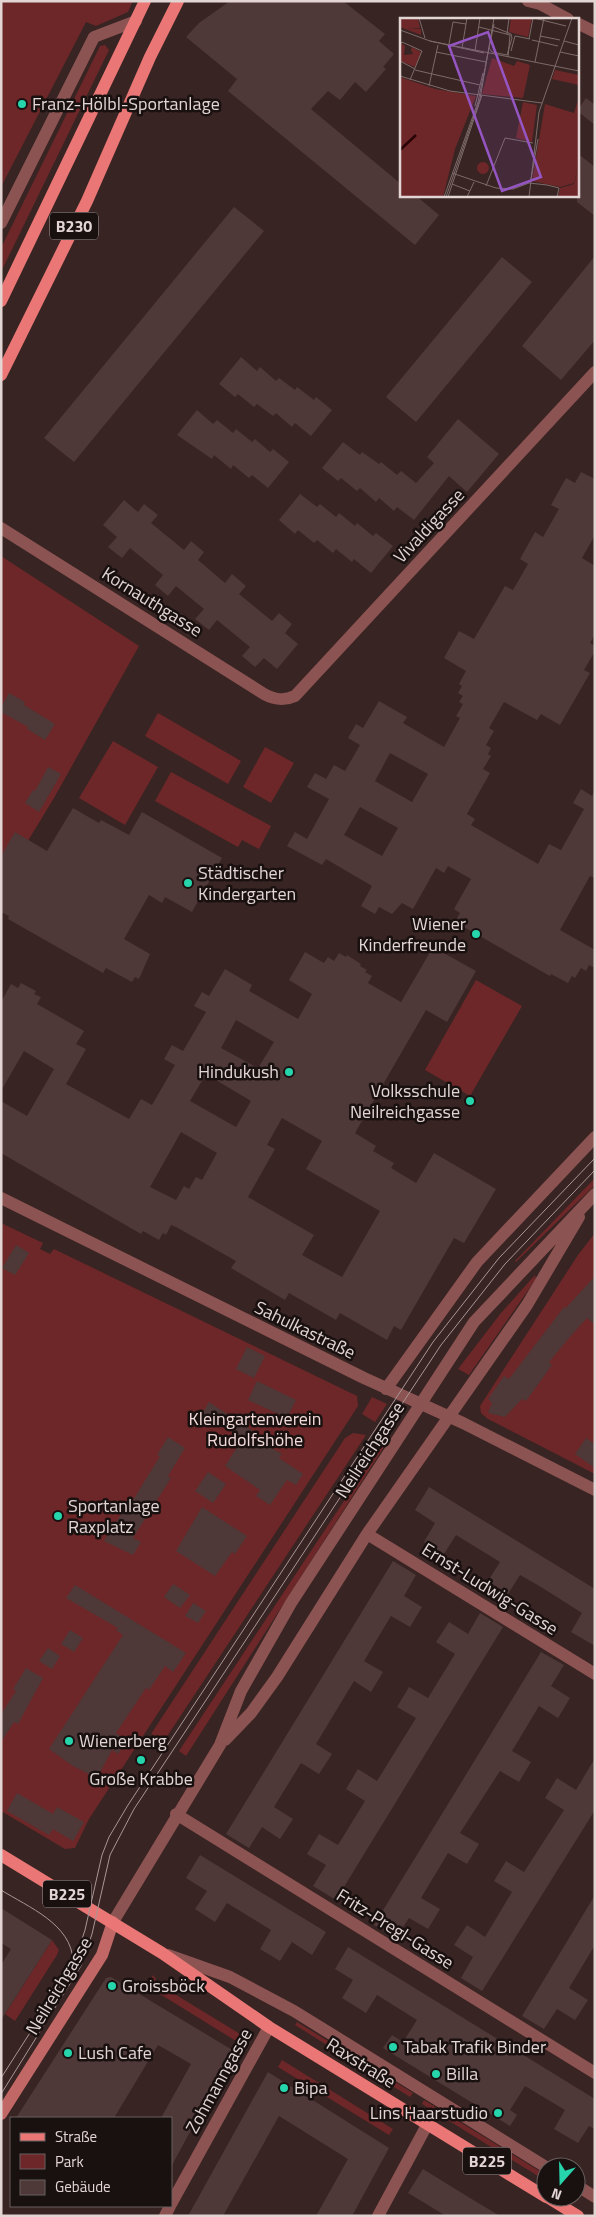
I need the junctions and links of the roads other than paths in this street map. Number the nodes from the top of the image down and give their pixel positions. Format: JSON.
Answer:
{"nodes":[{"id":1,"x":145,"y":1,"type":"edge"},
{"id":2,"x":178,"y":1,"type":"edge"},
{"id":3,"x":528,"y":1,"type":"edge"},
{"id":4,"x":566,"y":18,"type":"edge"},
{"id":5,"x":136,"y":21,"type":"junction"},
{"id":6,"x":578,"y":24,"type":"edge"},
{"id":7,"x":595,"y":32,"type":"edge"},
{"id":8,"x":1,"y":223,"type":"edge"},
{"id":9,"x":1,"y":301,"type":"edge"},
{"id":10,"x":595,"y":372,"type":"edge"},
{"id":11,"x":1,"y":375,"type":"edge"},
{"id":12,"x":1,"y":528,"type":"edge"},
{"id":13,"x":286,"y":700,"type":"joint"},
{"id":14,"x":595,"y":1137,"type":"edge"},
{"id":15,"x":592,"y":1197,"type":"edge"},
{"id":16,"x":1,"y":1198,"type":"edge"},
{"id":17,"x":386,"y":1389,"type":"junction"},
{"id":18,"x":421,"y":1404,"type":"junction"},
{"id":19,"x":448,"y":1416,"type":"junction"},
{"id":20,"x":595,"y":1490,"type":"edge"},
{"id":21,"x":367,"y":1534,"type":"junction"},
{"id":22,"x":595,"y":1674,"type":"edge"},
{"id":23,"x":220,"y":1745,"type":"junction"},
{"id":24,"x":176,"y":1814,"type":"junction"},
{"id":25,"x":1,"y":1855,"type":"edge"},
{"id":26,"x":113,"y":1922,"type":"junction"},
{"id":27,"x":162,"y":1953,"type":"junction"},
{"id":28,"x":269,"y":2027,"type":"junction"},
{"id":29,"x":595,"y":2073,"type":"edge"},
{"id":30,"x":1,"y":2114,"type":"edge"},
{"id":31,"x":428,"y":2125,"type":"junction"},
{"id":32,"x":536,"y":2161,"type":"edge"},
{"id":33,"x":536,"y":2191,"type":"edge"},
{"id":34,"x":172,"y":2203,"type":"edge"},
{"id":35,"x":563,"y":2207,"type":"edge"},
{"id":36,"x":378,"y":2216,"type":"edge"},
{"id":37,"x":578,"y":2216,"type":"edge"}],
"edges":[{"from":1,"to":5,"type":"main road","number":"B230"},
{"from":2,"to":11,"type":"main road","number":"B230"},
{"from":3,"to":4,"type":"street"},
{"from":5,"to":8,"type":"street"},
{"from":5,"to":9,"type":"main road","number":"B230"},
{"from":6,"to":7,"type":"street"},
{"from":10,"to":13,"type":"street","name":"Vivaldigasse"},
{"from":12,"to":13,"type":"street","name":"Kornauthgasse"},
{"from":14,"to":17,"type":"street","name":"Neilreichgasse"},
{"from":15,"to":18,"type":"street","name":"Neilreichgasse"},
{"from":15,"to":19,"type":"street","name":"Neilreichgasse"},
{"from":16,"to":17,"type":"street","name":"Sahulkastraße"},
{"from":17,"to":18,"type":"street","name":"Sahulkastraße"},
{"from":18,"to":19,"type":"street","name":"Sahulkastraße"},
{"from":18,"to":23,"type":"street","name":"Neilreichgasse"},
{"from":19,"to":20,"type":"street","name":"Sahulkastraße"},
{"from":19,"to":21,"type":"street","name":"Neilreichgasse"},
{"from":21,"to":22,"type":"street","name":"Ernst-Ludwig-Gasse"},
{"from":21,"to":23,"type":"street","name":"Neilreichgasse"},
{"from":23,"to":24,"type":"street","name":"Neilreichgasse"},
{"from":24,"to":26,"type":"street","name":"Neilreichgasse"},
{"from":24,"to":29,"type":"street","name":"Fritz-Pregl-Gasse"},
{"from":25,"to":26,"type":"main road","name":"Raxstraße","number":"B225"},
{"from":26,"to":27,"type":"main road","name":"Raxstraße","number":"B225"},
{"from":26,"to":30,"type":"street","name":"Neilreichgasse"},
{"from":27,"to":28,"type":"main road","name":"Raxstraße","number":"B225"},
{"from":27,"to":32,"type":"street","name":"Raxstraße"},
{"from":28,"to":31,"type":"main road","name":"Raxstraße","number":"B225"},
{"from":28,"to":34,"type":"street","name":"Zohmanngasse"},
{"from":31,"to":33,"type":"main road","name":"Raxstraße","number":"B225"},
{"from":31,"to":36,"type":"street"},
{"from":35,"to":37,"type":"main road","name":"Raxstraße","number":"B225"}]}
